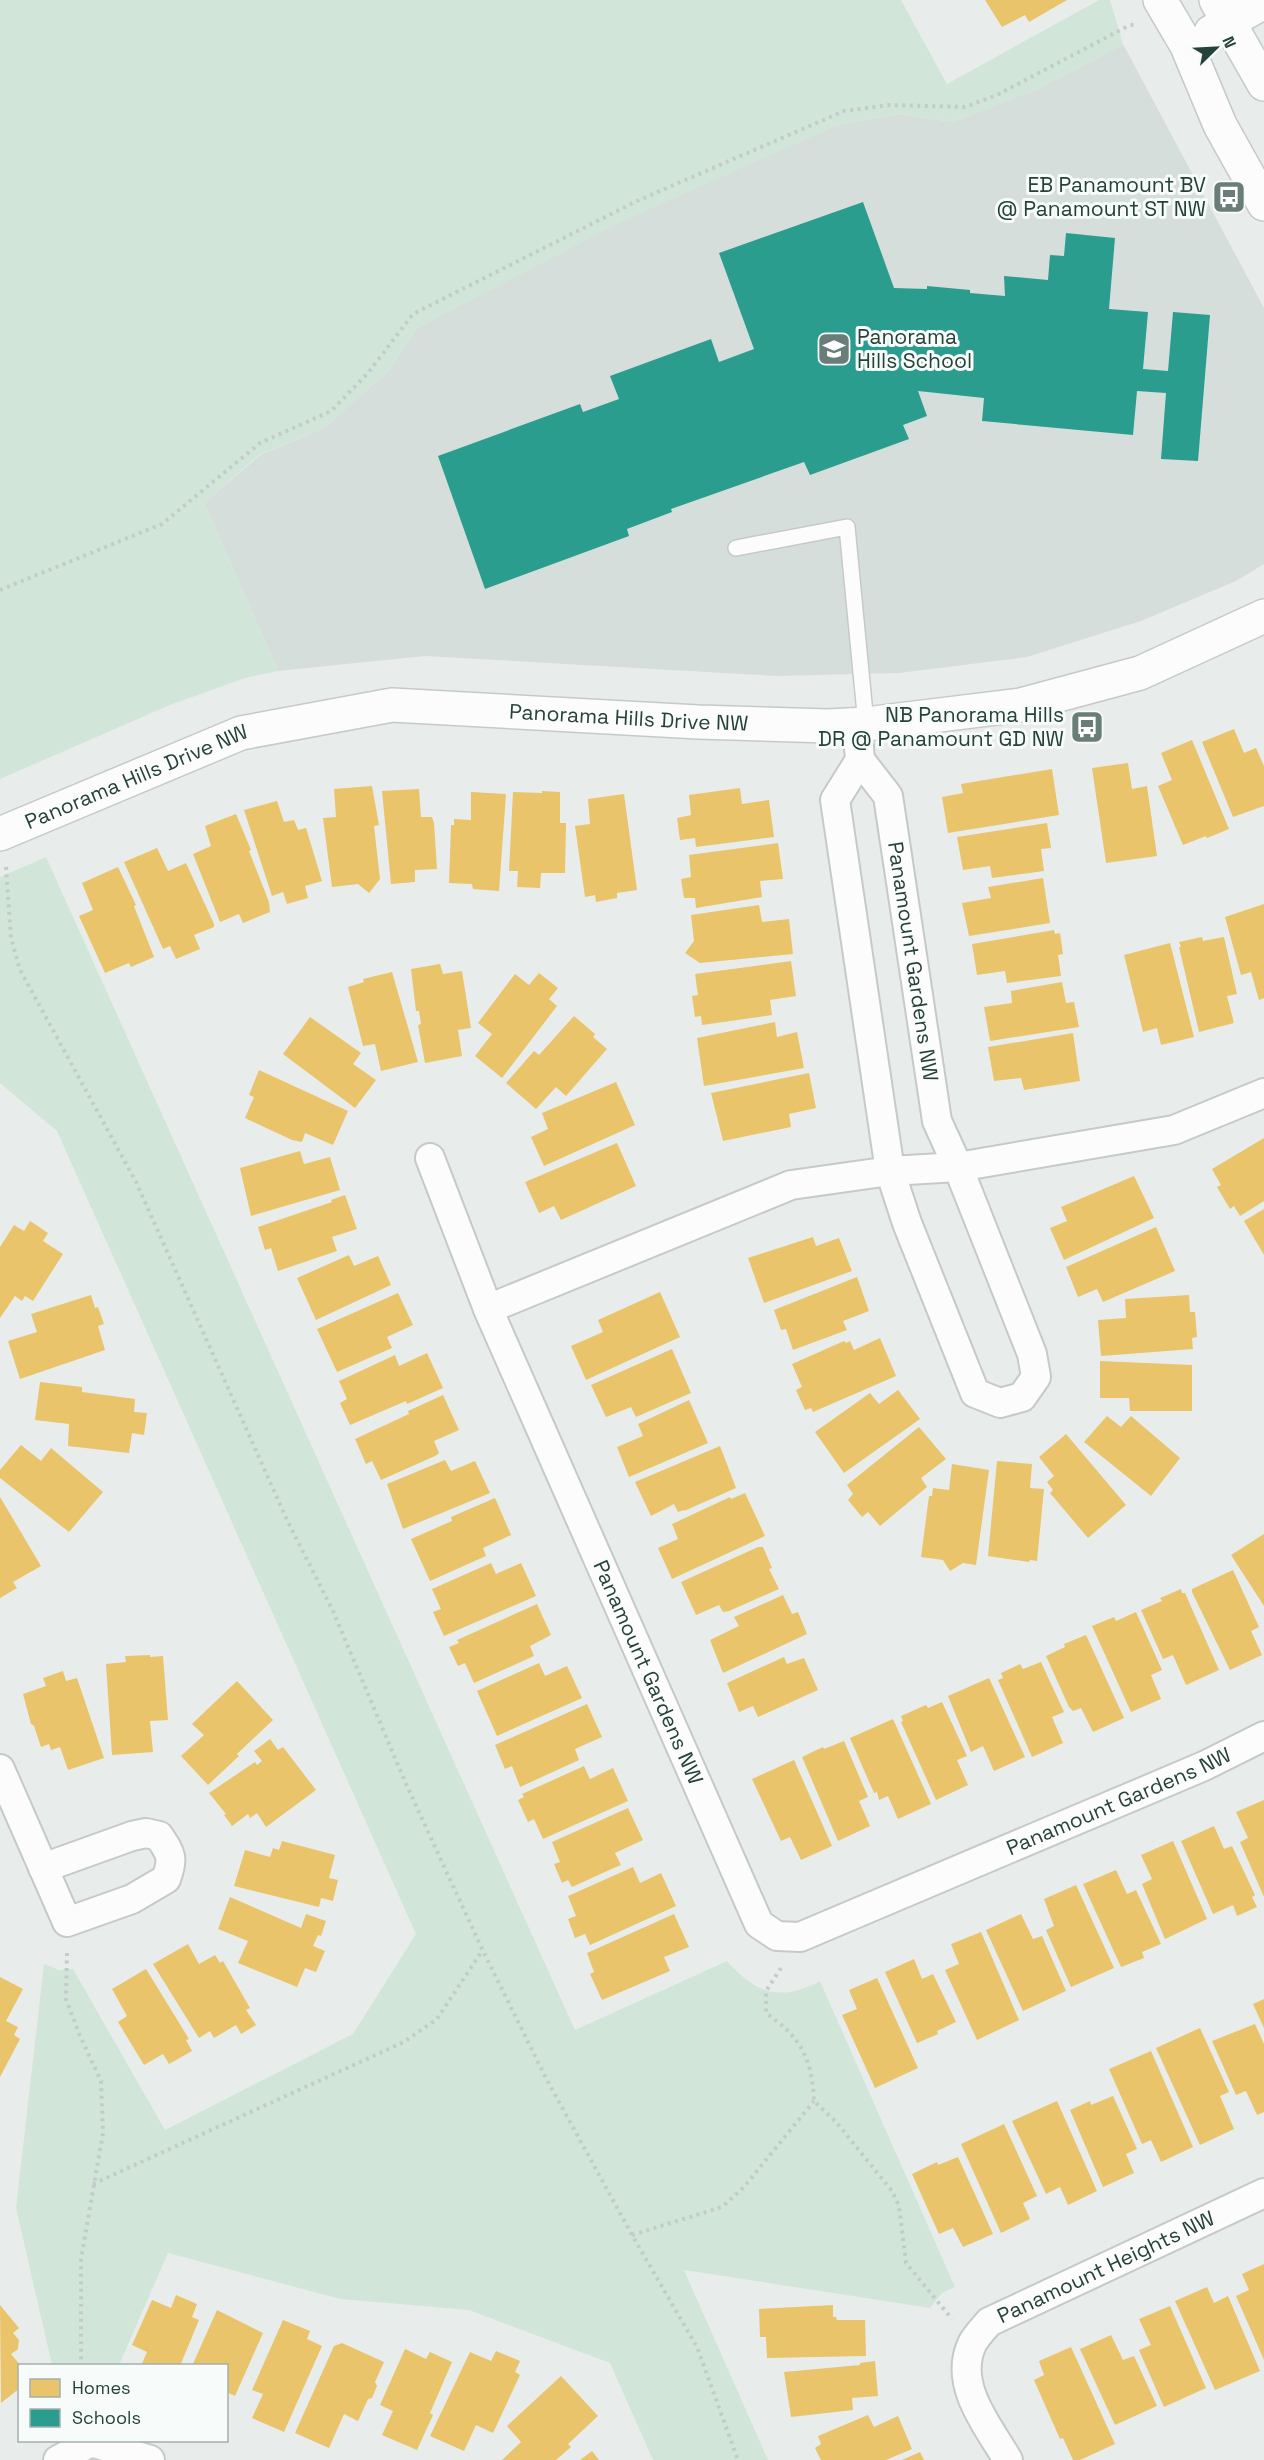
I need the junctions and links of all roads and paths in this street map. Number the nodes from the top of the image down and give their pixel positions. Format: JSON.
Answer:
{"nodes":[{"id":1,"x":1264,"y":2,"type":"edge"},
{"id":2,"x":1151,"y":11,"type":"edge"},
{"id":3,"x":1222,"y":11,"type":"edge"},
{"id":4,"x":1187,"y":46,"type":"junction"},
{"id":5,"x":1264,"y":84,"type":"edge"},
{"id":6,"x":1264,"y":204,"type":"edge"},
{"id":7,"x":736,"y":548,"type":"dead end"},
{"id":8,"x":0,"y":590,"type":"edge"},
{"id":9,"x":1264,"y":616,"type":"edge"},
{"id":10,"x":861,"y":725,"type":"junction"},
{"id":11,"x":860,"y":760,"type":"junction"},
{"id":12,"x":0,"y":834,"type":"edge"},
{"id":13,"x":6,"y":865,"type":"dead end"},
{"id":14,"x":1264,"y":1093,"type":"edge"},
{"id":15,"x":430,"y":1158,"type":"dead end"},
{"id":16,"x":958,"y":1167,"type":"junction"},
{"id":17,"x":890,"y":1171,"type":"junction"},
{"id":18,"x":488,"y":1309,"type":"junction"},
{"id":19,"x":1264,"y":1736,"type":"edge"},
{"id":20,"x":0,"y":1769,"type":"edge"},
{"id":21,"x":43,"y":1868,"type":"junction"},
{"id":22,"x":67,"y":1922,"type":"junction"},
{"id":23,"x":800,"y":1937,"type":"junction"},
{"id":24,"x":483,"y":1951,"type":"junction"},
{"id":25,"x":814,"y":2101,"type":"junction"},
{"id":26,"x":93,"y":2184,"type":"junction"},
{"id":27,"x":1264,"y":2193,"type":"edge"},
{"id":28,"x":632,"y":2235,"type":"junction"},
{"id":29,"x":972,"y":2343,"type":"junction"},
{"id":30,"x":81,"y":2364,"type":"edge"},
{"id":31,"x":58,"y":2460,"type":"edge"},
{"id":32,"x":150,"y":2460,"type":"edge"},
{"id":33,"x":738,"y":2460,"type":"edge"},
{"id":34,"x":1008,"y":2460,"type":"edge"}],
"edges":[{"from":1,"to":3,"type":"street"},
{"from":2,"to":4,"type":"street"},
{"from":2,"to":8,"type":"path"},
{"from":3,"to":4,"type":"street"},
{"from":3,"to":5,"type":"street"},
{"from":4,"to":6,"type":"street"},
{"from":7,"to":10,"type":"lane"},
{"from":9,"to":10,"type":"street","name":"Panorama Hills Drive NW"},
{"from":10,"to":11,"type":"street"},
{"from":10,"to":12,"type":"street","name":"Panorama Hills Drive NW"},
{"from":11,"to":16,"type":"street","name":"Panamount Gardens NW"},
{"from":11,"to":17,"type":"street"},
{"from":13,"to":24,"type":"path"},
{"from":14,"to":16,"type":"street"},
{"from":15,"to":18,"type":"street","name":"Panamount Gardens NW"},
{"from":16,"to":17,"type":"street"},
{"from":16,"to":17,"type":"street","name":"Panamount Gardens NW"},
{"from":17,"to":18,"type":"street"},
{"from":18,"to":23,"type":"street","name":"Panamount Gardens NW"},
{"from":19,"to":23,"type":"street","name":"Panamount Gardens NW"},
{"from":20,"to":21,"type":"street"},
{"from":21,"to":22,"type":"street"},
{"from":21,"to":22,"type":"street"},
{"from":22,"to":26,"type":"path"},
{"from":23,"to":25,"type":"path"},
{"from":24,"to":26,"type":"path"},
{"from":24,"to":28,"type":"path"},
{"from":25,"to":28,"type":"path"},
{"from":25,"to":29,"type":"path"},
{"from":26,"to":30,"type":"path"},
{"from":27,"to":29,"type":"street","name":"Panamount Heights NW"},
{"from":28,"to":33,"type":"path"},
{"from":29,"to":34,"type":"street"},
{"from":31,"to":32,"type":"street"}]}
